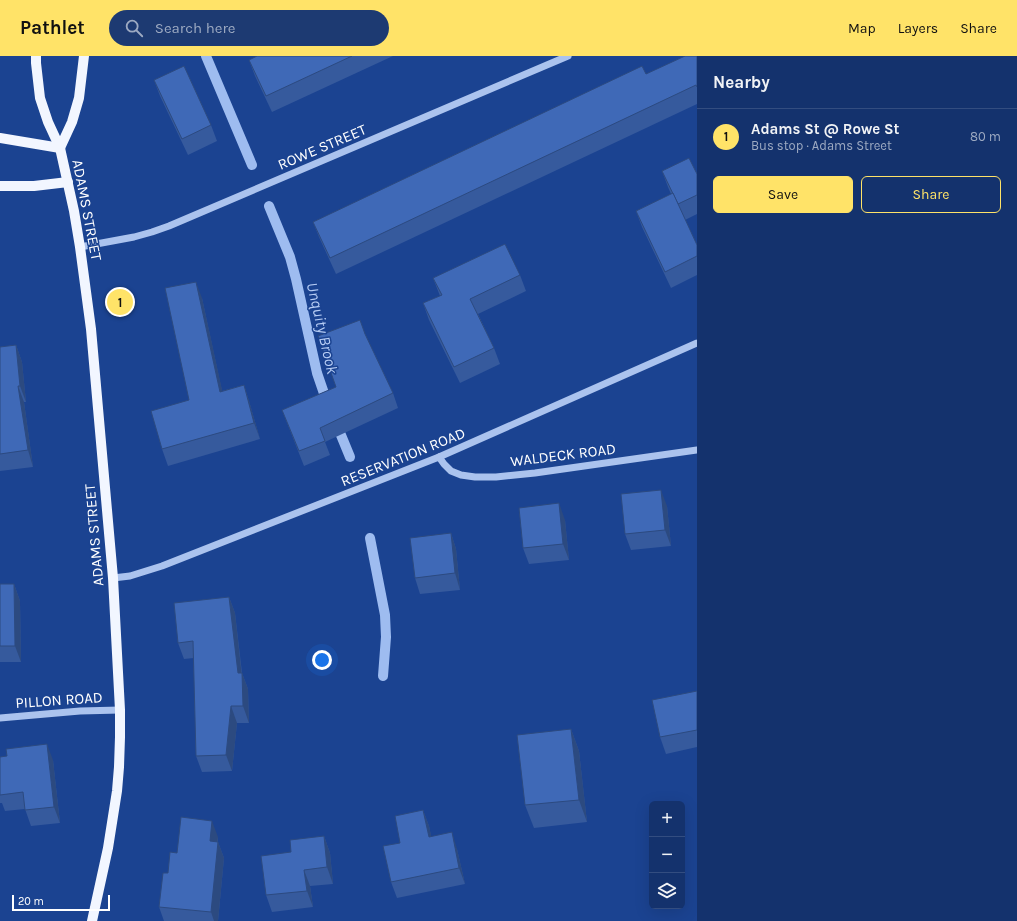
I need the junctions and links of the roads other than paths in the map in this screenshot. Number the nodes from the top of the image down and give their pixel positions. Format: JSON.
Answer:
{"nodes":[{"id":1,"x":36,"y":56,"type":"edge"},
{"id":2,"x":84,"y":56,"type":"edge"},
{"id":3,"x":568,"y":56,"type":"edge"},
{"id":4,"x":0,"y":138,"type":"edge"},
{"id":5,"x":60,"y":148,"type":"junction"},
{"id":6,"x":68,"y":182,"type":"junction"},
{"id":7,"x":0,"y":186,"type":"edge"},
{"id":8,"x":80,"y":247,"type":"junction"},
{"id":9,"x":697,"y":343,"type":"edge"},
{"id":10,"x":697,"y":450,"type":"edge"},
{"id":11,"x":439,"y":457,"type":"junction"},
{"id":12,"x":113,"y":578,"type":"junction"},
{"id":13,"x":120,"y":710,"type":"junction"},
{"id":14,"x":0,"y":718,"type":"edge"},
{"id":15,"x":92,"y":921,"type":"edge"}],
"edges":[{"from":1,"to":5,"type":"main road","name":"ADAMS STREET"},
{"from":2,"to":5,"type":"main road","name":"ADAMS STREET"},
{"from":3,"to":8,"type":"street","name":"ROWE STREET"},
{"from":4,"to":5,"type":"main road"},
{"from":5,"to":6,"type":"main road","name":"ADAMS STREET"},
{"from":6,"to":7,"type":"main road"},
{"from":6,"to":8,"type":"main road","name":"ADAMS STREET"},
{"from":8,"to":12,"type":"main road","name":"ADAMS STREET"},
{"from":9,"to":11,"type":"street","name":"RESERVATION ROAD"},
{"from":10,"to":11,"type":"street","name":"WALDECK ROAD"},
{"from":11,"to":12,"type":"street","name":"RESERVATION ROAD"},
{"from":12,"to":13,"type":"main road","name":"ADAMS STREET"},
{"from":13,"to":14,"type":"street","name":"PILLON ROAD"},
{"from":13,"to":15,"type":"main road","name":"ADAMS STREET"}]}
